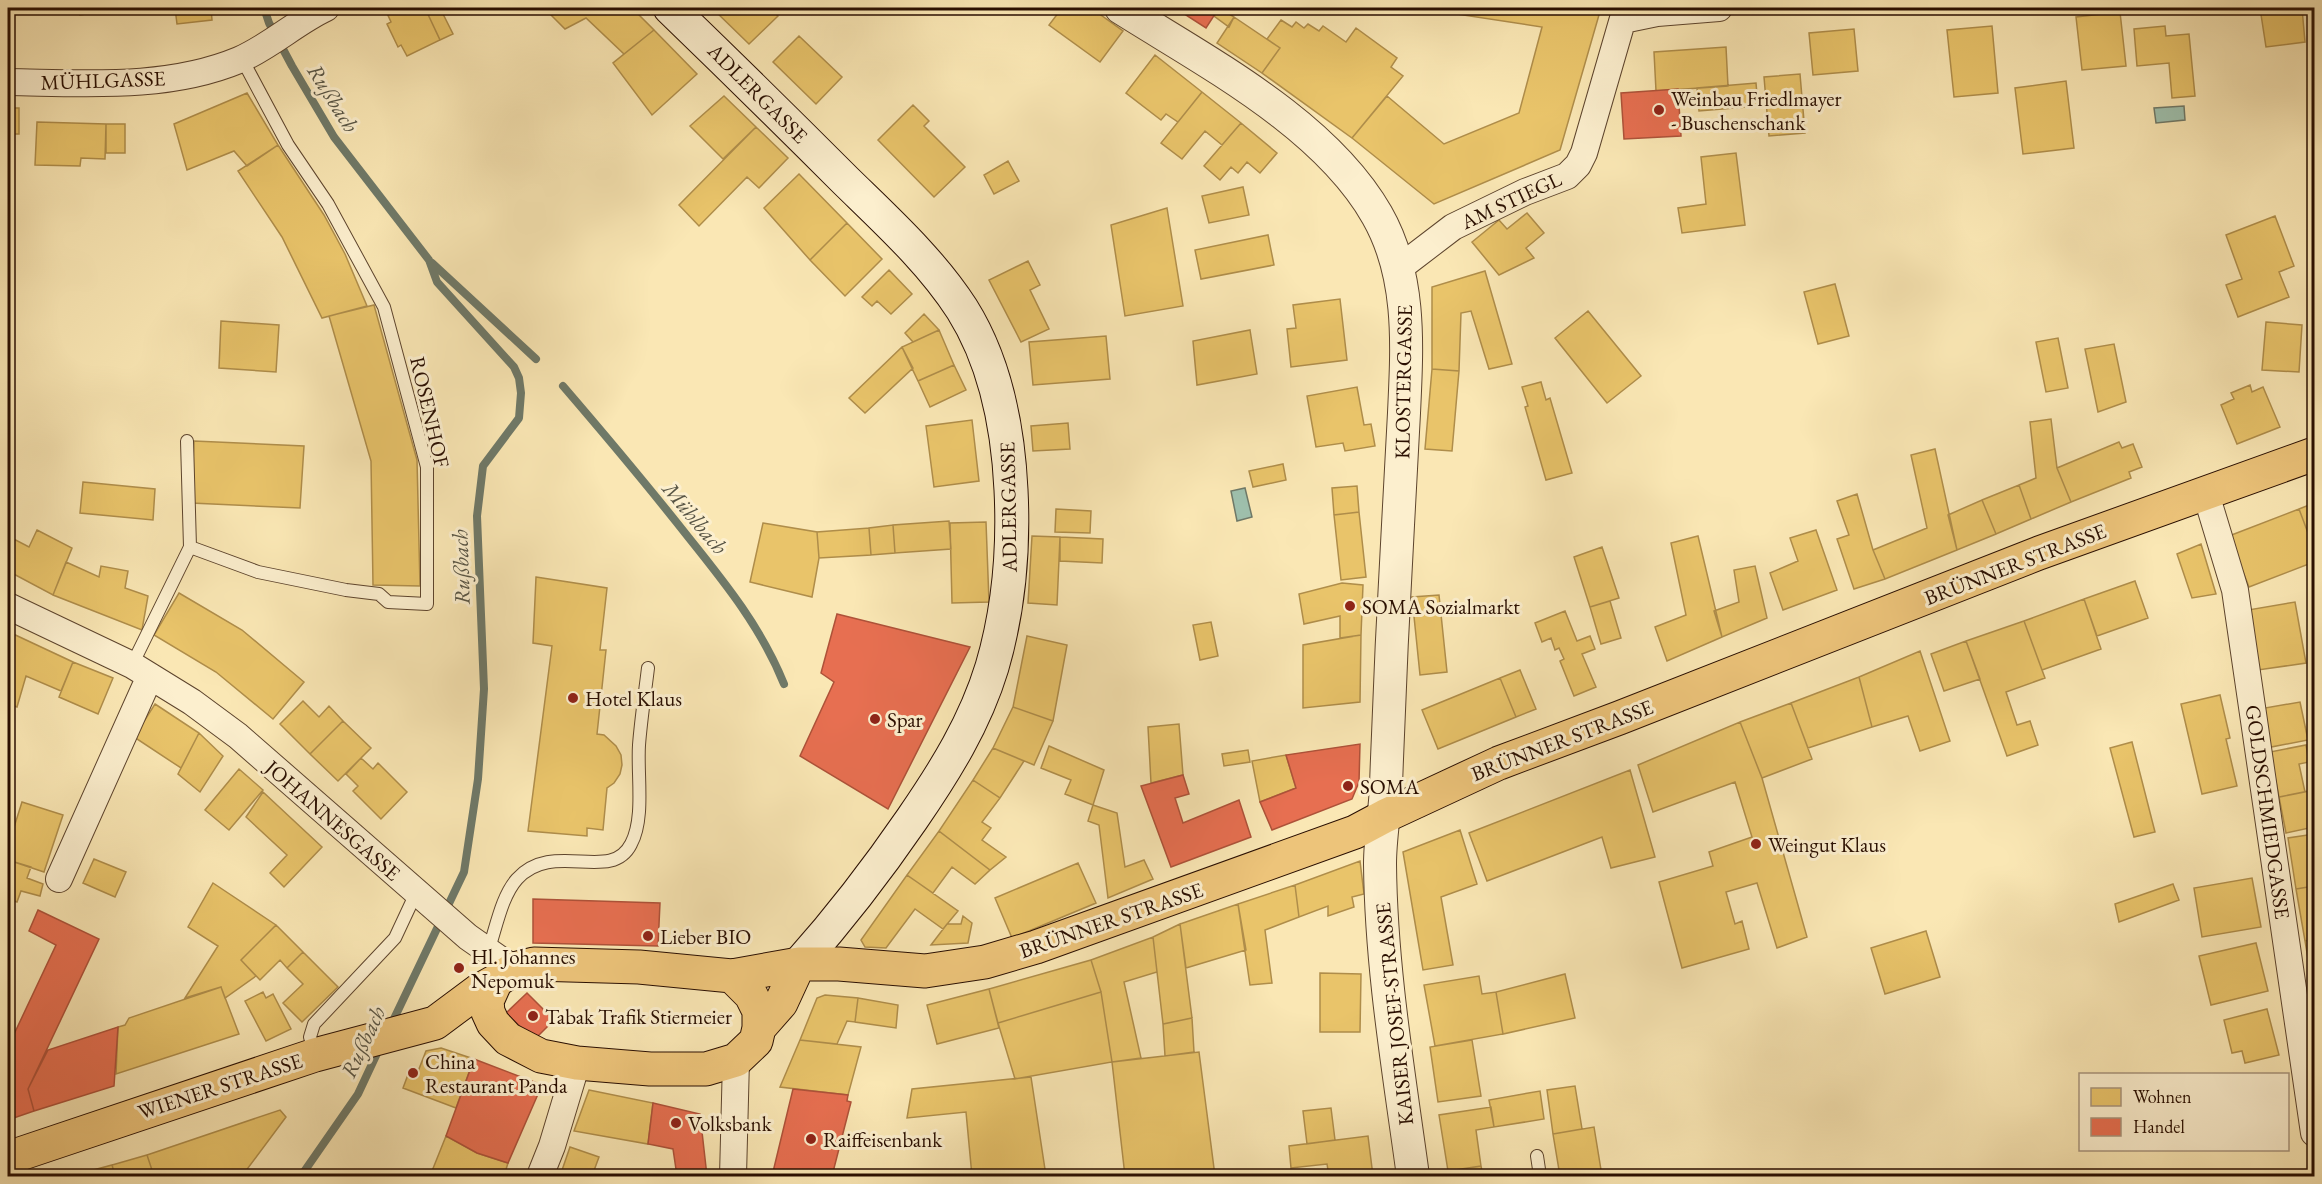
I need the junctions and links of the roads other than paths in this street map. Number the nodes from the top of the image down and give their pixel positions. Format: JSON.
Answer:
{"nodes":[{"id":1,"x":326,"y":8,"type":"edge"},
{"id":2,"x":670,"y":8,"type":"edge"},
{"id":3,"x":1121,"y":8,"type":"edge"},
{"id":4,"x":1719,"y":8,"type":"edge"},
{"id":5,"x":1624,"y":14,"type":"edge"},
{"id":6,"x":246,"y":56,"type":"junction"},
{"id":7,"x":8,"y":82,"type":"edge"},
{"id":8,"x":1398,"y":269,"type":"junction"},
{"id":9,"x":187,"y":441,"type":"dead end"},
{"id":10,"x":2314,"y":454,"type":"edge"},
{"id":11,"x":2206,"y":494,"type":"junction"},
{"id":12,"x":190,"y":547,"type":"junction"},
{"id":13,"x":8,"y":606,"type":"edge"},
{"id":14,"x":648,"y":668,"type":"dead end"},
{"id":15,"x":141,"y":670,"type":"junction"},
{"id":16,"x":1385,"y":816,"type":"junction"},
{"id":17,"x":59,"y":879,"type":"dead end"},
{"id":18,"x":420,"y":896,"type":"junction"},
{"id":19,"x":492,"y":959,"type":"junction"},
{"id":20,"x":799,"y":964,"type":"junction"},
{"id":21,"x":732,"y":976,"type":"junction"},
{"id":22,"x":422,"y":1027,"type":"junction"},
{"id":23,"x":759,"y":1028,"type":"junction"},
{"id":24,"x":508,"y":1039,"type":"junction"},
{"id":25,"x":315,"y":1055,"type":"junction"},
{"id":26,"x":736,"y":1060,"type":"junction"},
{"id":27,"x":577,"y":1063,"type":"junction"},
{"id":28,"x":2314,"y":1133,"type":"edge"},
{"id":29,"x":1537,"y":1156,"type":"dead end"},
{"id":30,"x":8,"y":1158,"type":"edge"},
{"id":31,"x":540,"y":1176,"type":"edge"},
{"id":32,"x":733,"y":1176,"type":"edge"},
{"id":33,"x":1413,"y":1176,"type":"edge"},
{"id":34,"x":1540,"y":1176,"type":"edge"}],
"edges":[{"from":1,"to":6,"type":"street","name":"MÜHLGASSE"},
{"from":2,"to":20,"type":"main road","name":"ADLERGASSE"},
{"from":3,"to":8,"type":"street","name":"KLOSTERGASSE"},
{"from":4,"to":5,"type":"street"},
{"from":5,"to":8,"type":"street","name":"AM STIEGL"},
{"from":6,"to":7,"type":"street","name":"MÜHLGASSE"},
{"from":6,"to":12,"type":"lane","name":"ROSENHOF"},
{"from":8,"to":16,"type":"street","name":"KLOSTERGASSE"},
{"from":9,"to":12,"type":"lane"},
{"from":10,"to":11,"type":"main road","name":"BRÜNNER STRASSE"},
{"from":11,"to":16,"type":"main road","name":"BRÜNNER STRASSE"},
{"from":11,"to":28,"type":"street","name":"GOLDSCHMIEDGASSE"},
{"from":12,"to":15,"type":"lane"},
{"from":13,"to":15,"type":"street","name":"JOHANNESGASSE"},
{"from":14,"to":19,"type":"lane"},
{"from":15,"to":17,"type":"street"},
{"from":15,"to":18,"type":"street","name":"JOHANNESGASSE"},
{"from":16,"to":20,"type":"main road","name":"BRÜNNER STRASSE"},
{"from":16,"to":33,"type":"street","name":"KAISER JOSEF-STRASSE"},
{"from":18,"to":19,"type":"street","name":"JOHANNESGASSE"},
{"from":18,"to":25,"type":"lane"},
{"from":19,"to":21,"type":"main road","name":"BRÜNNER STRASSE"},
{"from":19,"to":22,"type":"main road"},
{"from":19,"to":24,"type":"main road"},
{"from":20,"to":21,"type":"main road","name":"BRÜNNER STRASSE"},
{"from":20,"to":23,"type":"main road"},
{"from":21,"to":23,"type":"main road"},
{"from":22,"to":24,"type":"main road"},
{"from":22,"to":25,"type":"main road","name":"WIENER STRASSE"},
{"from":23,"to":26,"type":"main road"},
{"from":24,"to":27,"type":"main road"},
{"from":25,"to":30,"type":"main road","name":"WIENER STRASSE"},
{"from":26,"to":27,"type":"main road"},
{"from":26,"to":32,"type":"street"},
{"from":27,"to":31,"type":"street"},
{"from":29,"to":34,"type":"lane"}]}
